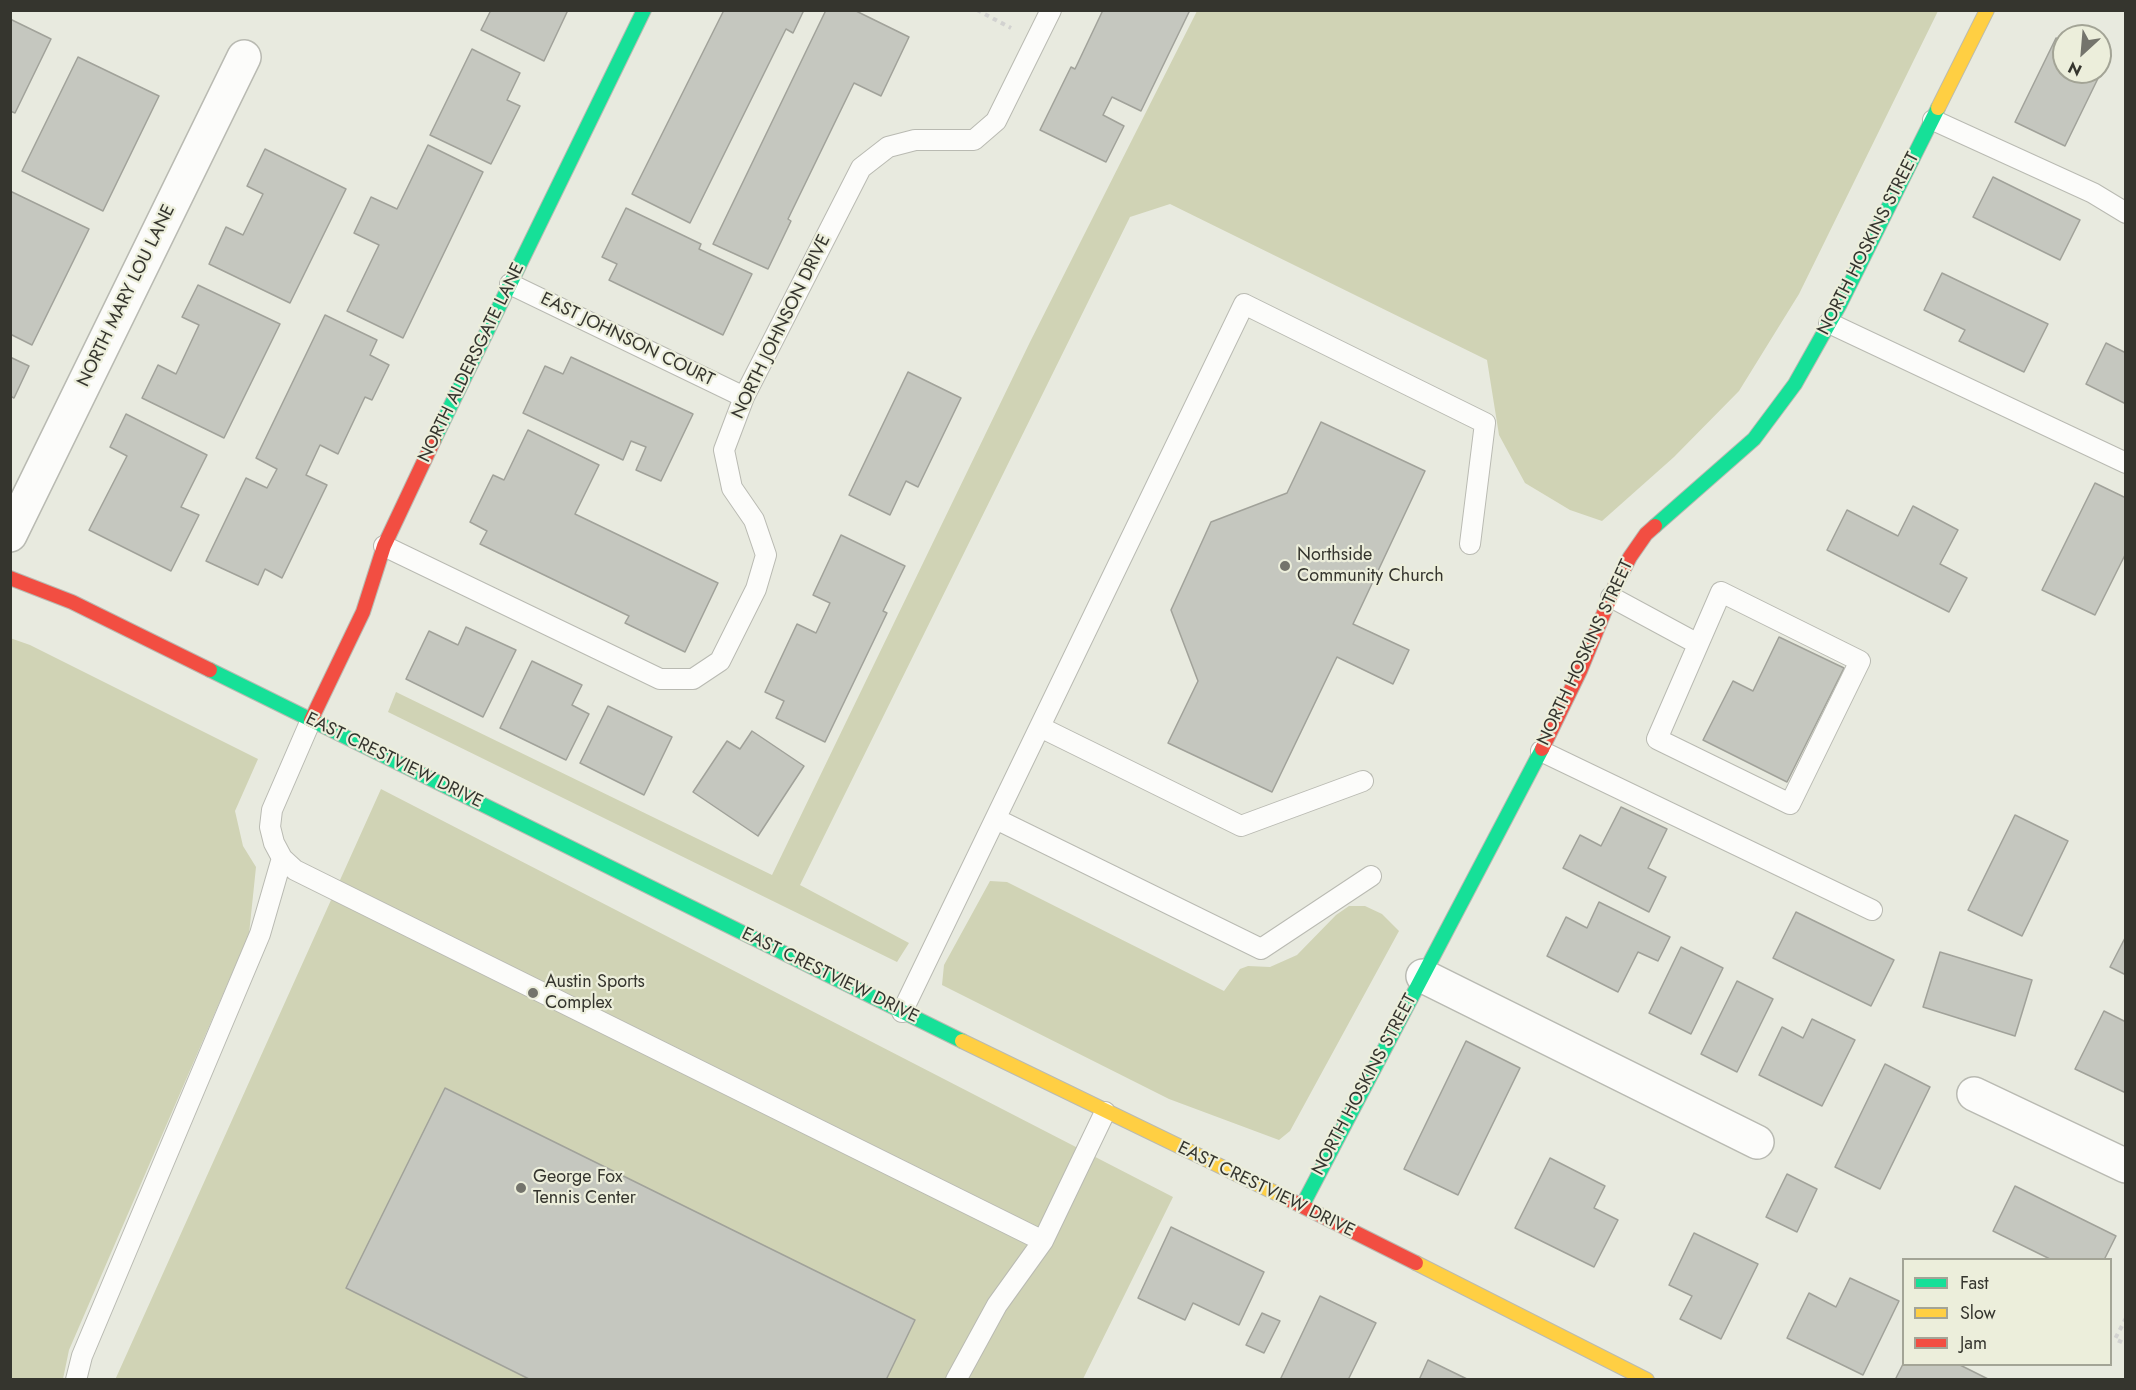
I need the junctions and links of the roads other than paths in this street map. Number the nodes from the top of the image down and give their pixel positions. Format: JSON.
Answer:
{"nodes":[{"id":1,"x":644,"y":10,"type":"edge"},
{"id":2,"x":1051,"y":10,"type":"edge"},
{"id":3,"x":1988,"y":10,"type":"edge"},
{"id":4,"x":244,"y":57,"type":"dead end"},
{"id":5,"x":1933,"y":120,"type":"junction"},
{"id":6,"x":2126,"y":213,"type":"edge"},
{"id":7,"x":510,"y":284,"type":"junction"},
{"id":8,"x":1829,"y":323,"type":"junction"},
{"id":9,"x":744,"y":398,"type":"junction"},
{"id":10,"x":2126,"y":463,"type":"edge"},
{"id":11,"x":10,"y":535,"type":"edge"},
{"id":12,"x":1470,"y":544,"type":"dead end"},
{"id":13,"x":384,"y":546,"type":"junction"},
{"id":14,"x":10,"y":578,"type":"edge"},
{"id":15,"x":1611,"y":597,"type":"junction"},
{"id":16,"x":1698,"y":644,"type":"junction"},
{"id":17,"x":311,"y":720,"type":"junction"},
{"id":18,"x":1040,"y":727,"type":"junction"},
{"id":19,"x":1541,"y":751,"type":"junction"},
{"id":20,"x":1363,"y":781,"type":"dead end"},
{"id":21,"x":996,"y":819,"type":"junction"},
{"id":22,"x":282,"y":858,"type":"junction"},
{"id":23,"x":1371,"y":876,"type":"dead end"},
{"id":24,"x":1872,"y":910,"type":"dead end"},
{"id":25,"x":1423,"y":976,"type":"junction"},
{"id":26,"x":902,"y":1012,"type":"junction"},
{"id":27,"x":1974,"y":1094,"type":"dead end"},
{"id":28,"x":1105,"y":1112,"type":"junction"},
{"id":29,"x":1757,"y":1142,"type":"dead end"},
{"id":30,"x":2126,"y":1166,"type":"edge"},
{"id":31,"x":1302,"y":1206,"type":"junction"},
{"id":32,"x":1043,"y":1240,"type":"junction"},
{"id":33,"x":1636,"y":1377,"type":"edge"},
{"id":34,"x":76,"y":1380,"type":"edge"},
{"id":35,"x":956,"y":1380,"type":"edge"}],
"edges":[{"from":1,"to":7,"type":"street","name":"NORTH ALDERSGATE LANE"},
{"from":2,"to":9,"type":"lane","name":"NORTH JOHNSON DRIVE"},
{"from":3,"to":5,"type":"street","name":"NORTH HOSKINS STREET"},
{"from":4,"to":11,"type":"street","name":"NORTH MARY LOU LANE"},
{"from":5,"to":6,"type":"lane"},
{"from":5,"to":8,"type":"street","name":"NORTH HOSKINS STREET"},
{"from":7,"to":9,"type":"lane","name":"EAST JOHNSON COURT"},
{"from":7,"to":13,"type":"street","name":"NORTH ALDERSGATE LANE"},
{"from":8,"to":10,"type":"lane"},
{"from":8,"to":15,"type":"street","name":"NORTH HOSKINS STREET"},
{"from":9,"to":13,"type":"lane","name":"NORTH JOHNSON DRIVE"},
{"from":12,"to":18,"type":"lane"},
{"from":13,"to":17,"type":"street","name":"NORTH ALDERSGATE LANE"},
{"from":14,"to":17,"type":"street","name":"EAST CRESTVIEW DRIVE"},
{"from":15,"to":16,"type":"lane"},
{"from":15,"to":19,"type":"street","name":"NORTH HOSKINS STREET"},
{"from":16,"to":16,"type":"lane"},
{"from":17,"to":22,"type":"lane"},
{"from":17,"to":26,"type":"street","name":"EAST CRESTVIEW DRIVE"},
{"from":18,"to":20,"type":"lane"},
{"from":18,"to":21,"type":"lane"},
{"from":19,"to":24,"type":"lane"},
{"from":19,"to":25,"type":"street","name":"NORTH HOSKINS STREET"},
{"from":21,"to":23,"type":"lane"},
{"from":21,"to":26,"type":"lane"},
{"from":22,"to":32,"type":"lane"},
{"from":22,"to":34,"type":"lane"},
{"from":25,"to":29,"type":"street"},
{"from":25,"to":31,"type":"street","name":"NORTH HOSKINS STREET"},
{"from":26,"to":28,"type":"street","name":"EAST CRESTVIEW DRIVE"},
{"from":27,"to":30,"type":"street"},
{"from":28,"to":31,"type":"street","name":"EAST CRESTVIEW DRIVE"},
{"from":28,"to":32,"type":"lane"},
{"from":31,"to":33,"type":"street","name":"EAST CRESTVIEW DRIVE"},
{"from":32,"to":35,"type":"lane"}]}
